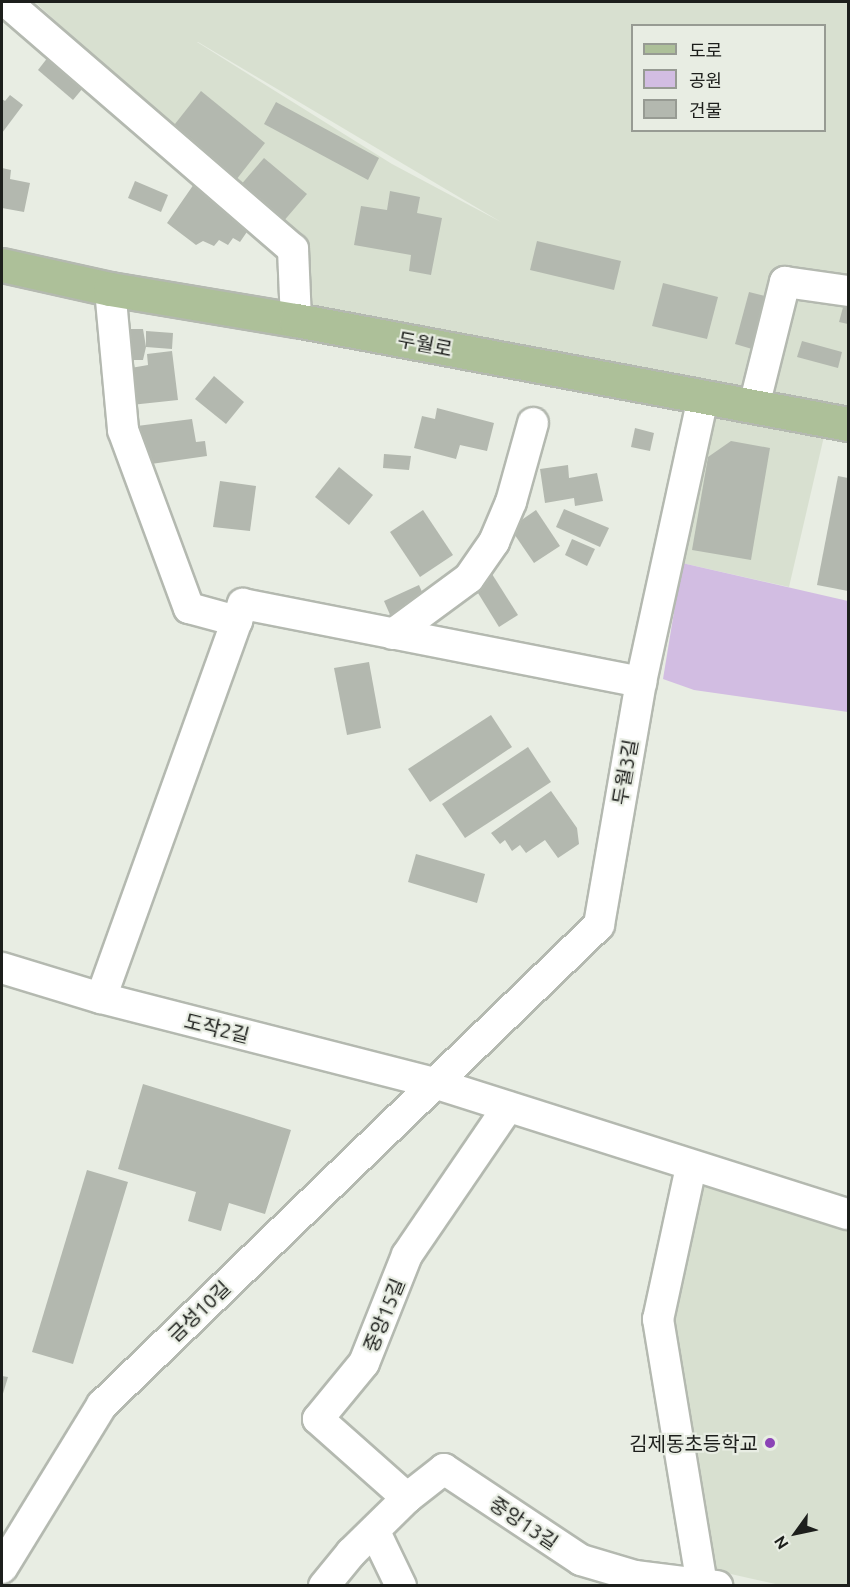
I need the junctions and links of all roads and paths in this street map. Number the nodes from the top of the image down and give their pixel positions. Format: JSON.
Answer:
{"nodes":[{"id":1,"x":2,"y":2,"type":"edge"},
{"id":2,"x":2,"y":265,"type":"edge"},
{"id":3,"x":110,"y":289,"type":"junction"},
{"id":4,"x":849,"y":291,"type":"edge"},
{"id":5,"x":296,"y":320,"type":"junction"},
{"id":6,"x":704,"y":397,"type":"junction"},
{"id":7,"x":754,"y":406,"type":"junction"},
{"id":8,"x":533,"y":423,"type":"dead end"},
{"id":9,"x":849,"y":424,"type":"edge"},
{"id":10,"x":237,"y":621,"type":"junction"},
{"id":11,"x":393,"y":634,"type":"junction"},
{"id":12,"x":641,"y":682,"type":"junction"},
{"id":13,"x":2,"y":968,"type":"edge"},
{"id":14,"x":101,"y":998,"type":"junction"},
{"id":15,"x":434,"y":1083,"type":"junction"},
{"id":16,"x":508,"y":1107,"type":"junction"},
{"id":17,"x":691,"y":1167,"type":"junction"},
{"id":18,"x":849,"y":1214,"type":"edge"},
{"id":19,"x":408,"y":1498,"type":"junction"},
{"id":20,"x":375,"y":1532,"type":"junction"},
{"id":21,"x":2,"y":1568,"type":"edge"},
{"id":22,"x":706,"y":1584,"type":"edge"},
{"id":23,"x":324,"y":1586,"type":"edge"},
{"id":24,"x":401,"y":1586,"type":"edge"}],
"edges":[{"from":1,"to":5,"type":"street"},
{"from":2,"to":3,"type":"main road","name":"두월로"},
{"from":3,"to":5,"type":"main road","name":"두월로"},
{"from":3,"to":10,"type":"street"},
{"from":4,"to":7,"type":"street"},
{"from":5,"to":6,"type":"main road","name":"두월로"},
{"from":6,"to":7,"type":"main road","name":"두월로"},
{"from":6,"to":12,"type":"street","name":"두월3길"},
{"from":7,"to":9,"type":"main road","name":"두월로"},
{"from":8,"to":11,"type":"street"},
{"from":10,"to":11,"type":"street"},
{"from":10,"to":14,"type":"street"},
{"from":11,"to":12,"type":"street"},
{"from":12,"to":15,"type":"street","name":"두월3길"},
{"from":13,"to":14,"type":"street","name":"도작2길"},
{"from":14,"to":15,"type":"street","name":"도작2길"},
{"from":15,"to":16,"type":"street"},
{"from":15,"to":21,"type":"street","name":"금성10길"},
{"from":16,"to":17,"type":"street"},
{"from":16,"to":19,"type":"street","name":"중앙15길"},
{"from":17,"to":18,"type":"street"},
{"from":17,"to":22,"type":"street","name":"중앙13길"},
{"from":19,"to":20,"type":"street","name":"중앙13길"},
{"from":19,"to":22,"type":"street","name":"중앙13길"},
{"from":20,"to":23,"type":"street","name":"중앙13길"},
{"from":20,"to":24,"type":"street"}]}
